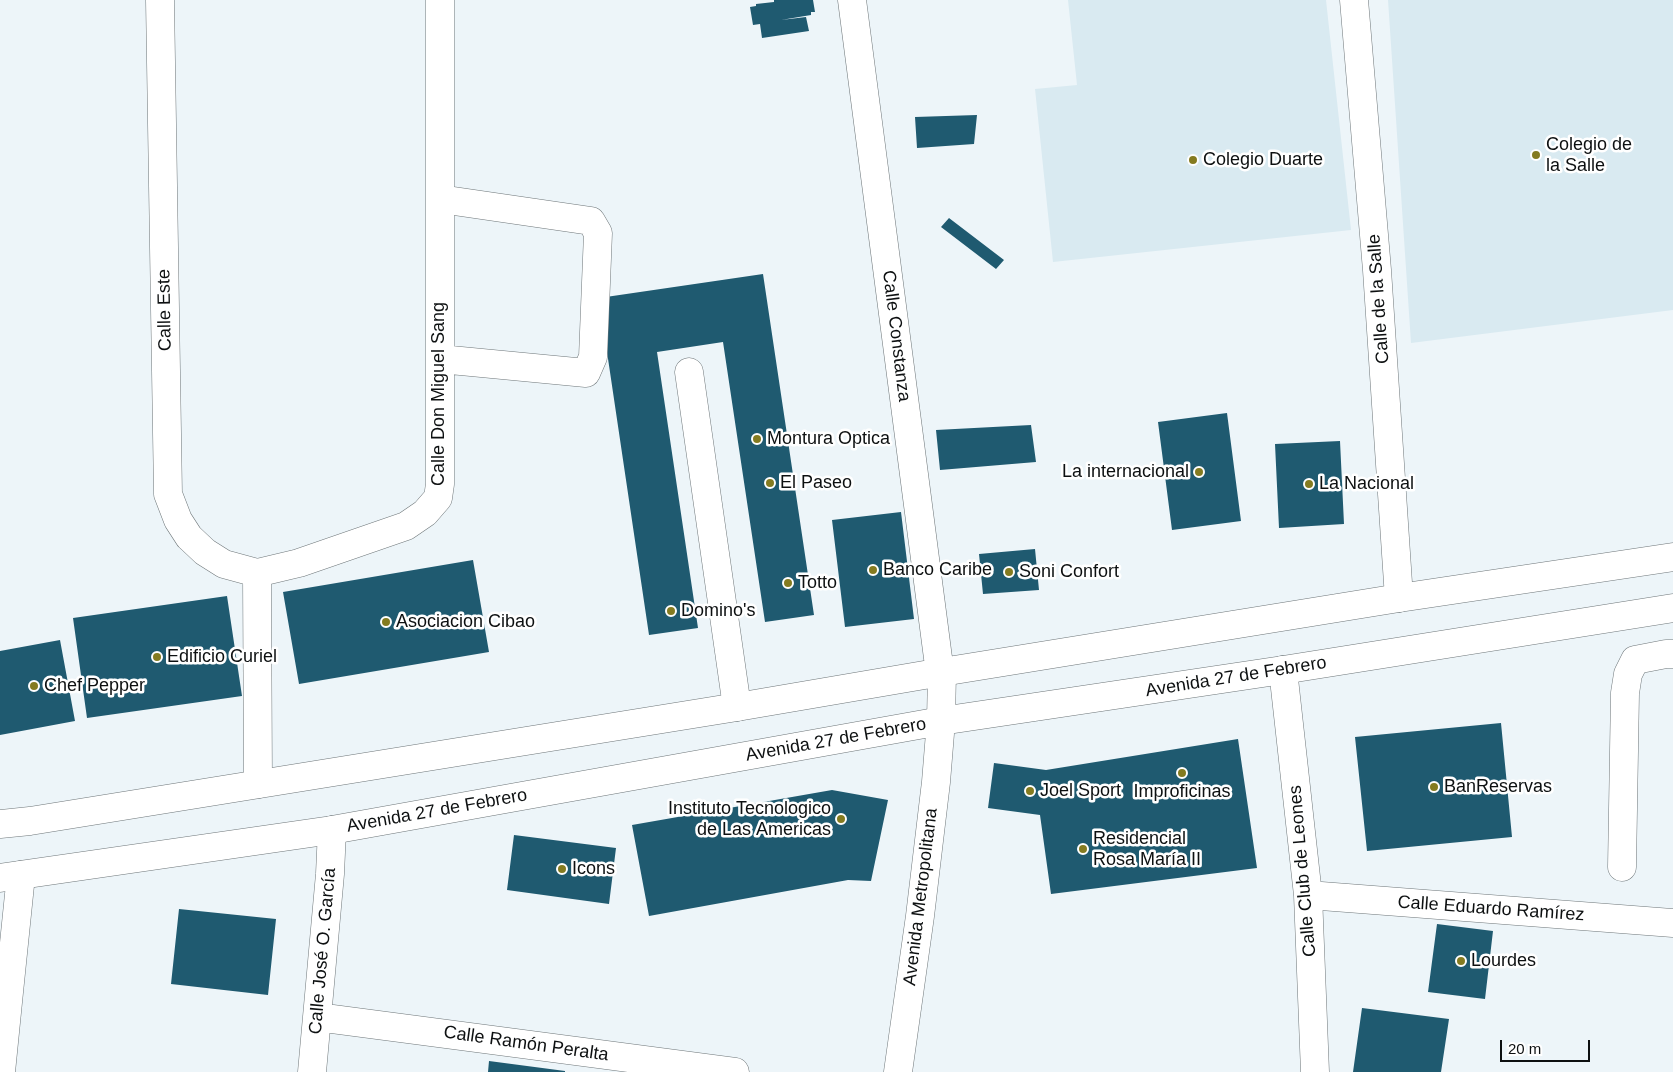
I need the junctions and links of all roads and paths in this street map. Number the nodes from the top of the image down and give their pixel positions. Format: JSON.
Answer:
{"nodes":[{"id":1,"x":160,"y":0,"type":"edge"},
{"id":2,"x":440,"y":0,"type":"edge"},
{"id":3,"x":852,"y":0,"type":"edge"},
{"id":4,"x":1354,"y":0,"type":"edge"},
{"id":5,"x":440,"y":199,"type":"junction"},
{"id":6,"x":440,"y":358,"type":"junction"},
{"id":7,"x":689,"y":372,"type":"dead end"},
{"id":8,"x":1673,"y":557,"type":"edge"},
{"id":9,"x":257,"y":573,"type":"junction"},
{"id":10,"x":1399,"y":598,"type":"junction"},
{"id":11,"x":1673,"y":608,"type":"edge"},
{"id":12,"x":1673,"y":654,"type":"edge"},
{"id":13,"x":1284,"y":670,"type":"junction"},
{"id":14,"x":942,"y":672,"type":"junction"},
{"id":15,"x":737,"y":707,"type":"junction"},
{"id":16,"x":941,"y":721,"type":"junction"},
{"id":17,"x":258,"y":784,"type":"junction"},
{"id":18,"x":0,"y":824,"type":"edge"},
{"id":19,"x":332,"y":830,"type":"junction"},
{"id":20,"x":1622,"y":866,"type":"dead end"},
{"id":21,"x":10,"y":876,"type":"edge"},
{"id":22,"x":1308,"y":895,"type":"junction"},
{"id":23,"x":1673,"y":923,"type":"edge"},
{"id":24,"x":4,"y":991,"type":"edge"},
{"id":25,"x":317,"y":1017,"type":"junction"},
{"id":26,"x":2,"y":1072,"type":"edge"},
{"id":27,"x":312,"y":1072,"type":"edge"},
{"id":28,"x":735,"y":1072,"type":"edge"},
{"id":29,"x":898,"y":1072,"type":"edge"},
{"id":30,"x":1315,"y":1072,"type":"edge"}],
"edges":[{"from":1,"to":9,"type":"street","name":"Calle Este"},
{"from":2,"to":5,"type":"street","name":"Calle Don Miguel Sang"},
{"from":3,"to":14,"type":"street","name":"Calle Constanza"},
{"from":4,"to":10,"type":"street","name":"Calle de la Salle"},
{"from":5,"to":6,"type":"street","name":"Calle Don Miguel Sang"},
{"from":5,"to":6,"type":"street"},
{"from":6,"to":9,"type":"street","name":"Calle Don Miguel Sang"},
{"from":7,"to":15,"type":"street"},
{"from":8,"to":10,"type":"street"},
{"from":9,"to":17,"type":"street"},
{"from":10,"to":14,"type":"street"},
{"from":11,"to":13,"type":"street","name":"Avenida 27 de Febrero"},
{"from":12,"to":20,"type":"street"},
{"from":13,"to":16,"type":"street","name":"Avenida 27 de Febrero"},
{"from":13,"to":22,"type":"street","name":"Calle Club de Leones"},
{"from":14,"to":15,"type":"street"},
{"from":14,"to":16,"type":"street","name":"Calle Constanza"},
{"from":15,"to":17,"type":"street"},
{"from":16,"to":19,"type":"street","name":"Avenida 27 de Febrero"},
{"from":16,"to":29,"type":"street","name":"Avenida Metropolitana"},
{"from":17,"to":18,"type":"street"},
{"from":19,"to":21,"type":"street","name":"Avenida 27 de Febrero"},
{"from":19,"to":25,"type":"street","name":"Calle José O. García"},
{"from":21,"to":24,"type":"street"},
{"from":22,"to":23,"type":"street","name":"Calle Eduardo Ramírez"},
{"from":22,"to":30,"type":"street","name":"Calle Club de Leones"},
{"from":24,"to":26,"type":"street"},
{"from":25,"to":27,"type":"street","name":"Calle José O. García"},
{"from":25,"to":28,"type":"street","name":"Calle Ramón Peralta"}]}
